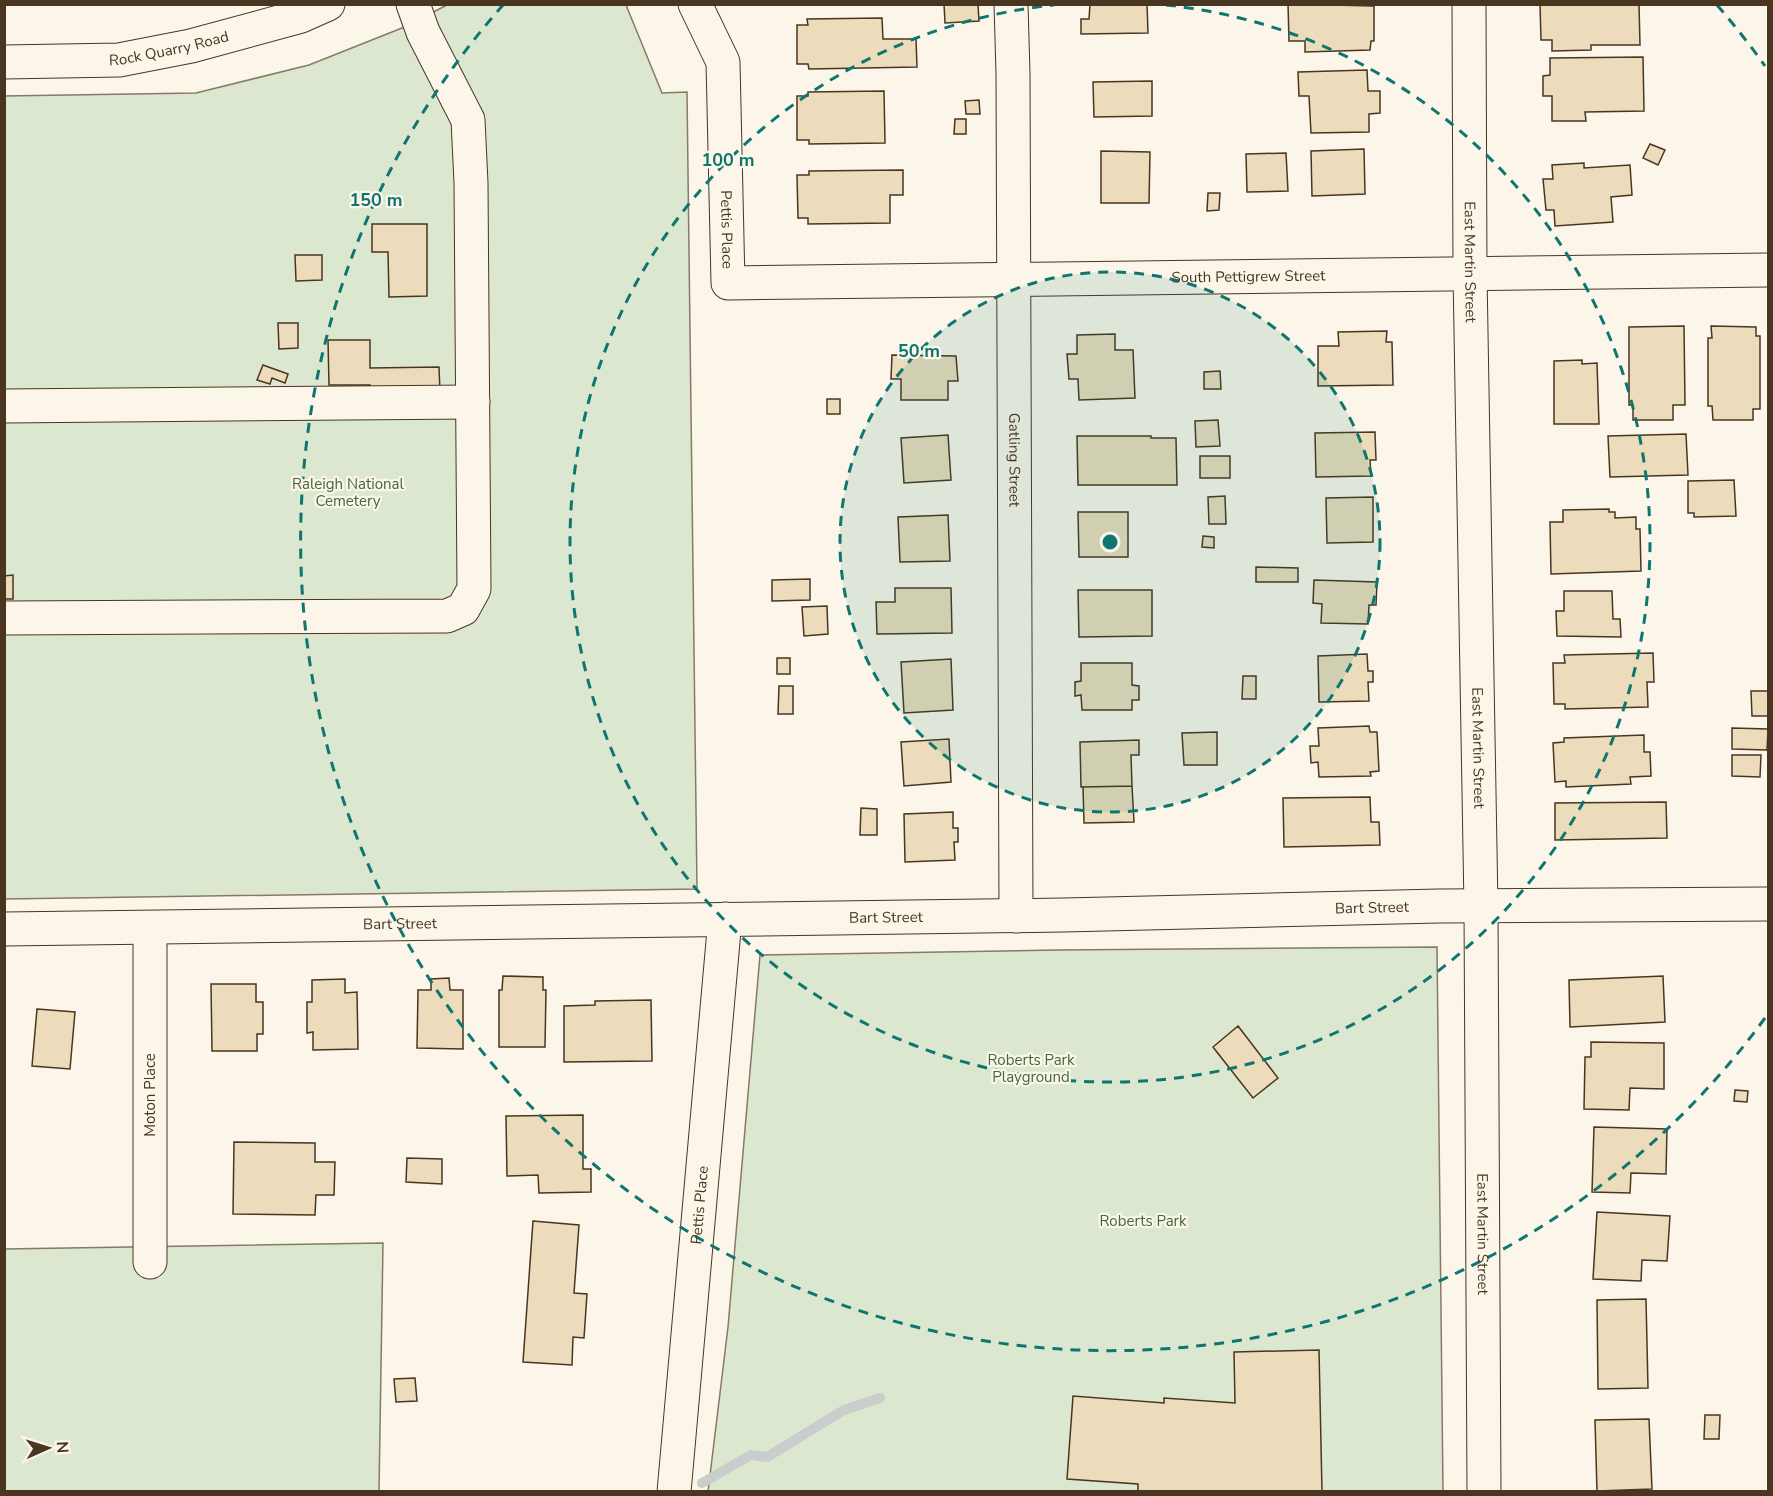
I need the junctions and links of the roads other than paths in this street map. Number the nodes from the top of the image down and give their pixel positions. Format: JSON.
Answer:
{"nodes":[{"id":1,"x":328,"y":4,"type":"edge"},
{"id":2,"x":413,"y":4,"type":"edge"},
{"id":3,"x":695,"y":4,"type":"edge"},
{"id":4,"x":1011,"y":4,"type":"edge"},
{"id":5,"x":1470,"y":4,"type":"edge"},
{"id":6,"x":4,"y":62,"type":"edge"},
{"id":7,"x":1768,"y":270,"type":"edge"},
{"id":8,"x":1470,"y":274,"type":"junction"},
{"id":9,"x":1014,"y":280,"type":"junction"},
{"id":10,"x":728,"y":283,"type":"joint"},
{"id":11,"x":473,"y":402,"type":"junction"},
{"id":12,"x":4,"y":406,"type":"edge"},
{"id":13,"x":4,"y":618,"type":"edge"},
{"id":14,"x":1768,"y":904,"type":"edge"},
{"id":15,"x":1481,"y":907,"type":"junction"},
{"id":16,"x":1016,"y":916,"type":"junction"},
{"id":17,"x":725,"y":919,"type":"junction"},
{"id":18,"x":150,"y":928,"type":"junction"},
{"id":19,"x":4,"y":929,"type":"edge"},
{"id":20,"x":150,"y":1262,"type":"dead end"},
{"id":21,"x":674,"y":1491,"type":"edge"},
{"id":22,"x":1484,"y":1491,"type":"edge"}],
"edges":[{"from":1,"to":6,"type":"street","name":"Rock Quarry Road"},
{"from":2,"to":11,"type":"street"},
{"from":3,"to":10,"type":"street","name":"Pettis Place"},
{"from":4,"to":9,"type":"street","name":"Gatling Street"},
{"from":5,"to":8,"type":"street","name":"East Martin Street"},
{"from":7,"to":8,"type":"street","name":"South Pettigrew Street"},
{"from":8,"to":9,"type":"street","name":"South Pettigrew Street"},
{"from":8,"to":15,"type":"street","name":"East Martin Street"},
{"from":9,"to":10,"type":"street","name":"South Pettigrew Street"},
{"from":9,"to":16,"type":"street","name":"Gatling Street"},
{"from":11,"to":12,"type":"street"},
{"from":11,"to":13,"type":"street"},
{"from":14,"to":15,"type":"street","name":"Bart Street"},
{"from":15,"to":16,"type":"street","name":"Bart Street"},
{"from":15,"to":22,"type":"street","name":"East Martin Street"},
{"from":16,"to":17,"type":"street","name":"Bart Street"},
{"from":17,"to":18,"type":"street","name":"Bart Street"},
{"from":17,"to":21,"type":"street","name":"Pettis Place"},
{"from":18,"to":19,"type":"street","name":"Bart Street"},
{"from":18,"to":20,"type":"street","name":"Moton Place"}]}
